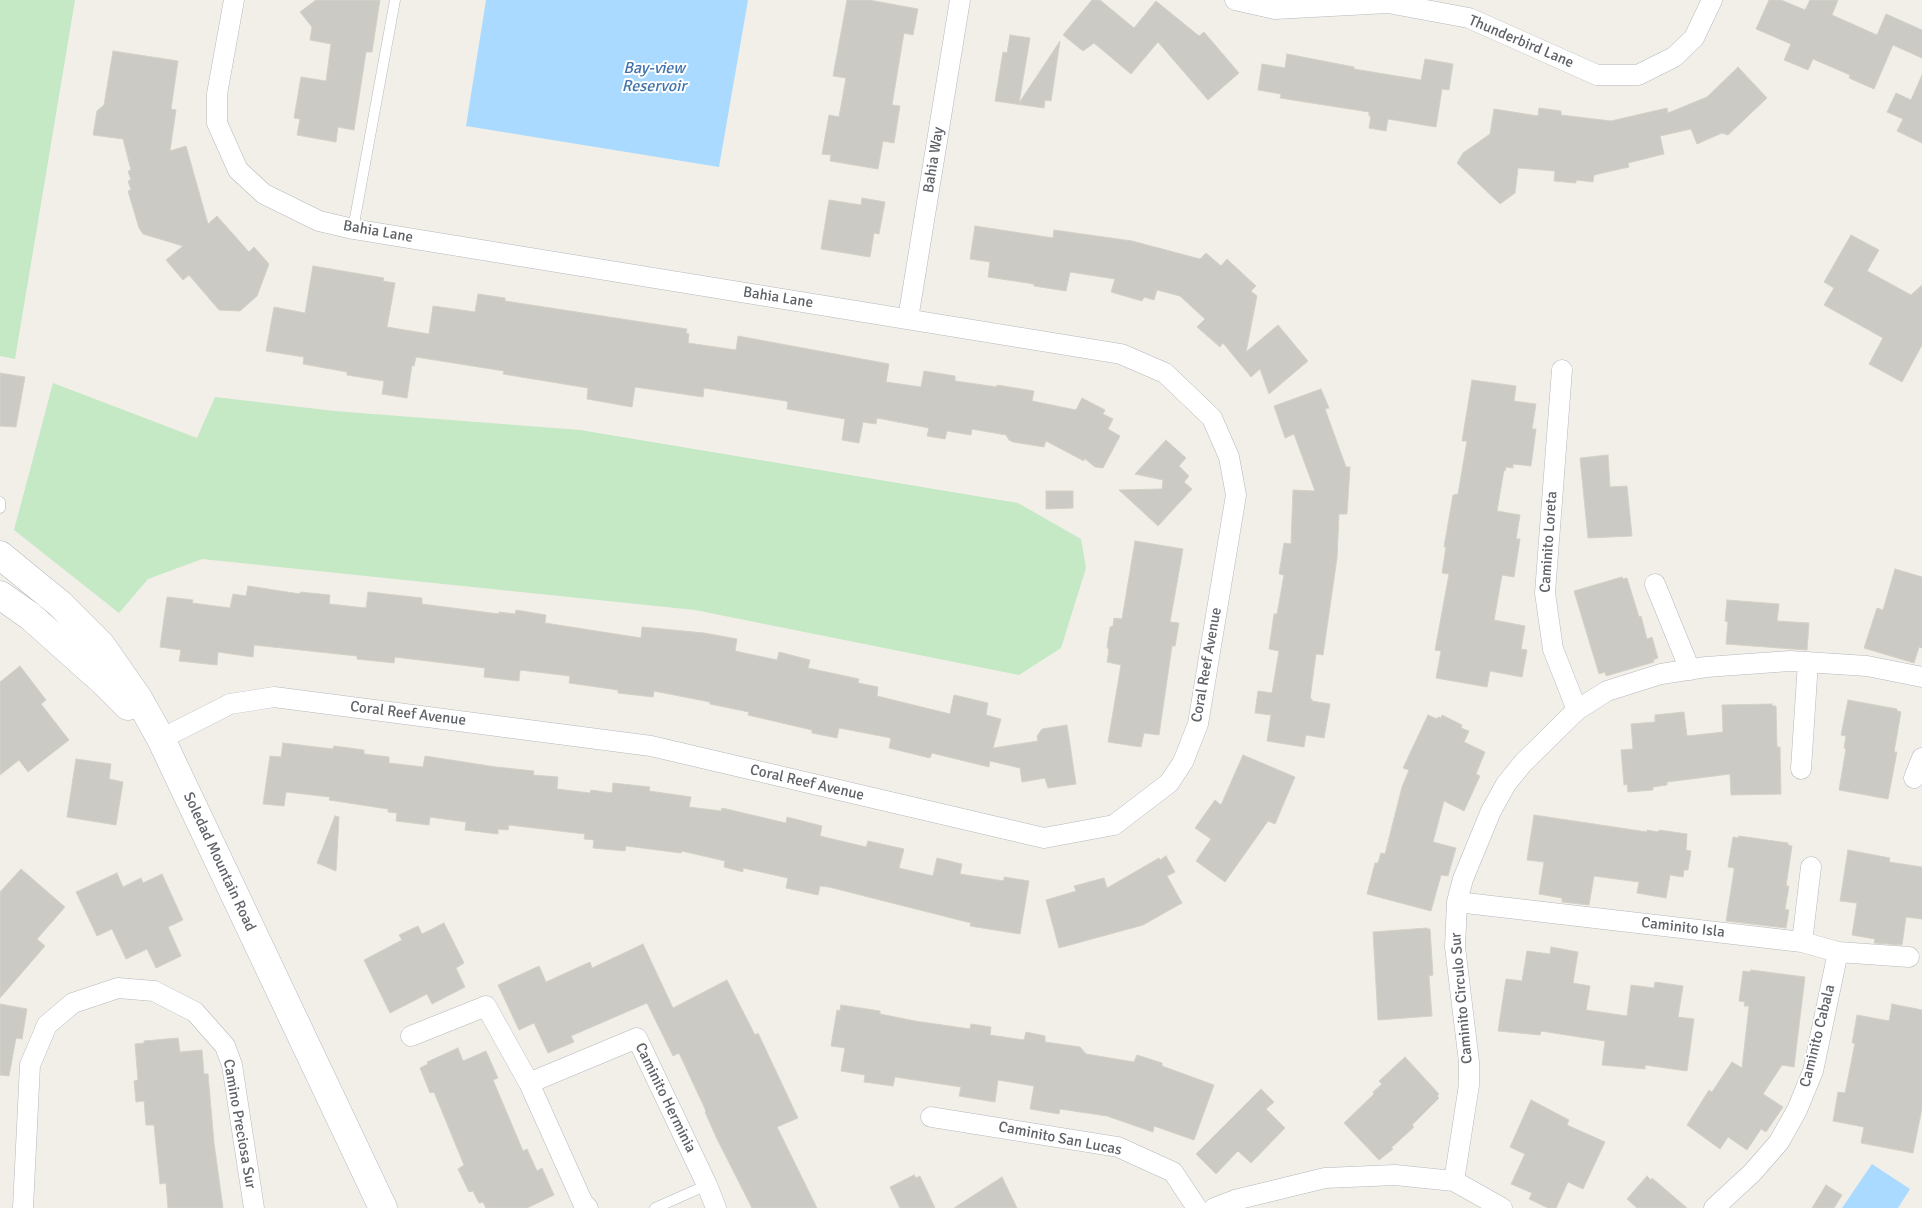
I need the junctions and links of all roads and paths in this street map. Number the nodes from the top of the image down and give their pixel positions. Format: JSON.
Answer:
{"nodes":[{"id":1,"x":234,"y":0,"type":"edge"},
{"id":2,"x":395,"y":0,"type":"edge"},
{"id":3,"x":960,"y":0,"type":"edge"},
{"id":4,"x":1235,"y":0,"type":"edge"},
{"id":5,"x":1712,"y":0,"type":"edge"},
{"id":6,"x":354,"y":229,"type":"junction"},
{"id":7,"x":908,"y":319,"type":"junction"},
{"id":8,"x":1562,"y":370,"type":"dead end"},
{"id":9,"x":0,"y":502,"type":"edge"},
{"id":10,"x":0,"y":508,"type":"edge"},
{"id":11,"x":1232,"y":514,"type":"joint"},
{"id":12,"x":0,"y":554,"type":"edge"},
{"id":13,"x":1655,"y":584,"type":"dead end"},
{"id":14,"x":0,"y":595,"type":"edge"},
{"id":15,"x":1808,"y":662,"type":"junction"},
{"id":16,"x":1690,"y":670,"type":"junction"},
{"id":17,"x":1922,"y":677,"type":"edge"},
{"id":18,"x":1577,"y":710,"type":"junction"},
{"id":19,"x":161,"y":739,"type":"junction"},
{"id":20,"x":1922,"y":758,"type":"edge"},
{"id":21,"x":1801,"y":769,"type":"dead end"},
{"id":22,"x":1914,"y":778,"type":"dead end"},
{"id":23,"x":1811,"y":867,"type":"dead end"},
{"id":24,"x":1457,"y":902,"type":"junction"},
{"id":25,"x":1802,"y":942,"type":"junction"},
{"id":26,"x":1838,"y":952,"type":"junction"},
{"id":27,"x":1909,"y":957,"type":"dead end"},
{"id":28,"x":411,"y":1036,"type":"dead end"},
{"id":29,"x":529,"y":1083,"type":"junction"},
{"id":30,"x":931,"y":1117,"type":"dead end"},
{"id":31,"x":1454,"y":1181,"type":"junction"},
{"id":32,"x":707,"y":1185,"type":"junction"},
{"id":33,"x":380,"y":1207,"type":"edge"},
{"id":34,"x":23,"y":1208,"type":"edge"},
{"id":35,"x":254,"y":1208,"type":"edge"},
{"id":36,"x":588,"y":1208,"type":"edge"},
{"id":37,"x":655,"y":1208,"type":"edge"},
{"id":38,"x":716,"y":1208,"type":"edge"},
{"id":39,"x":1197,"y":1208,"type":"edge"},
{"id":40,"x":1214,"y":1208,"type":"edge"},
{"id":41,"x":1502,"y":1208,"type":"edge"},
{"id":42,"x":1714,"y":1208,"type":"edge"}],
"edges":[{"from":1,"to":6,"type":"street","name":"Bahia Lane"},
{"from":2,"to":6,"type":"lane"},
{"from":3,"to":7,"type":"street","name":"Bahia Way"},
{"from":4,"to":5,"type":"street","name":"Thunderbird Lane"},
{"from":6,"to":7,"type":"street","name":"Bahia Lane"},
{"from":7,"to":11,"type":"street","name":"Bahia Lane"},
{"from":8,"to":18,"type":"street","name":"Caminito Loreta"},
{"from":9,"to":10,"type":"lane"},
{"from":11,"to":19,"type":"street","name":"Coral Reef Avenue"},
{"from":12,"to":19,"type":"main road","name":"Soledad Mountain Road"},
{"from":13,"to":16,"type":"street"},
{"from":14,"to":19,"type":"main road"},
{"from":15,"to":16,"type":"street","name":"Caminito Circulo Sur"},
{"from":15,"to":17,"type":"street","name":"Caminito Circulo Sur"},
{"from":15,"to":21,"type":"street"},
{"from":16,"to":18,"type":"street","name":"Caminito Circulo Sur"},
{"from":18,"to":24,"type":"street","name":"Caminito Circulo Sur"},
{"from":19,"to":33,"type":"main road","name":"Soledad Mountain Road"},
{"from":20,"to":22,"type":"street"},
{"from":23,"to":25,"type":"street"},
{"from":24,"to":25,"type":"street","name":"Caminito Isla"},
{"from":24,"to":31,"type":"street","name":"Caminito Circulo Sur"},
{"from":25,"to":26,"type":"street","name":"Caminito Isla"},
{"from":26,"to":27,"type":"street","name":"Caminito Isla"},
{"from":26,"to":42,"type":"street","name":"Caminito Cabala"},
{"from":28,"to":29,"type":"street"},
{"from":29,"to":32,"type":"street","name":"Caminito Herminia"},
{"from":29,"to":36,"type":"street"},
{"from":30,"to":39,"type":"street","name":"Caminito San Lucas"},
{"from":31,"to":40,"type":"street"},
{"from":31,"to":41,"type":"street"},
{"from":32,"to":37,"type":"lane"},
{"from":32,"to":38,"type":"street","name":"Caminito Herminia"},
{"from":34,"to":35,"type":"street","name":"Camino Preciosa Sur"}]}
